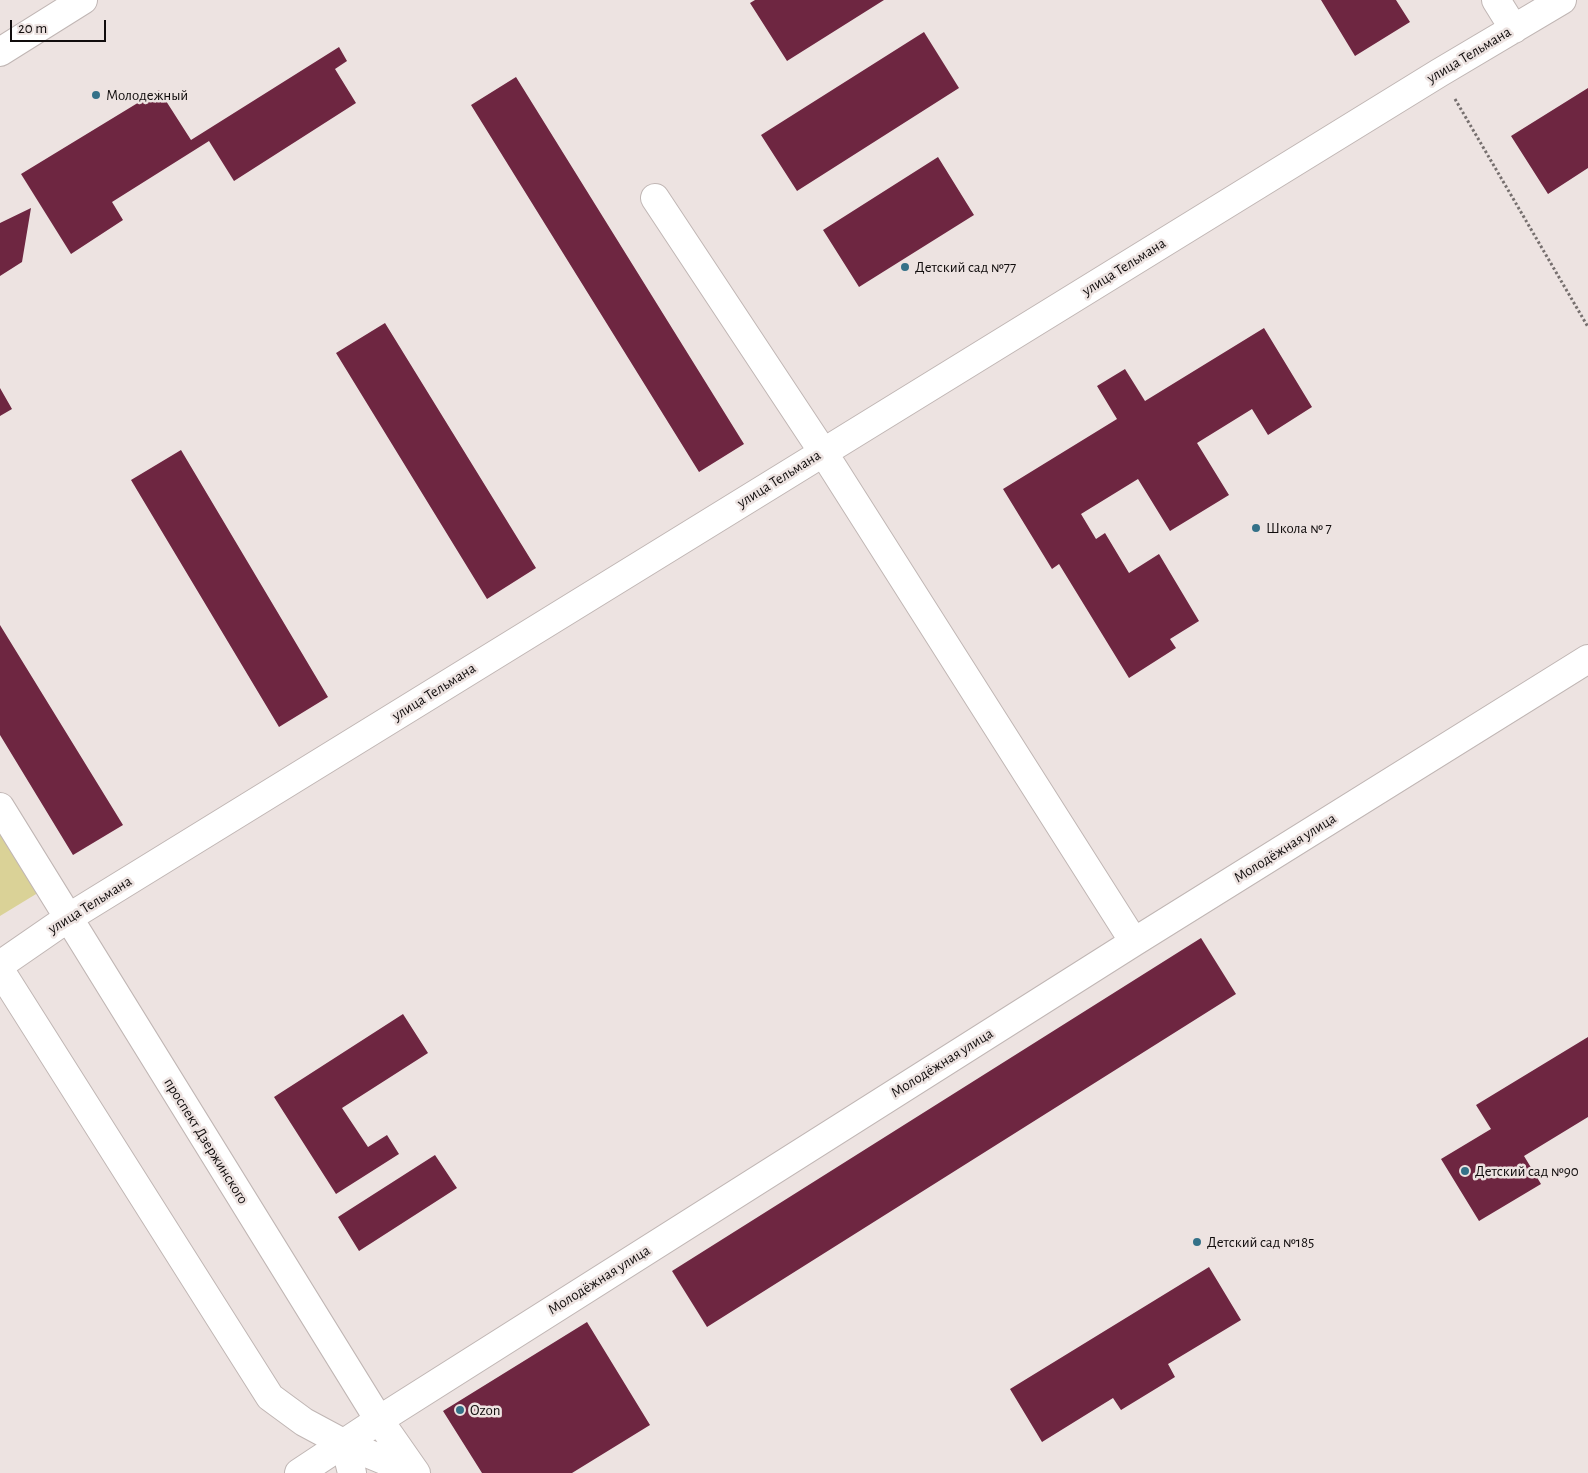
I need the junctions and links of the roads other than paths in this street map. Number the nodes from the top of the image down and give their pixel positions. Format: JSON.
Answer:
{"nodes":[{"id":1,"x":83,"y":0,"type":"edge"},
{"id":2,"x":1496,"y":0,"type":"edge"},
{"id":3,"x":1562,"y":0,"type":"edge"},
{"id":4,"x":1514,"y":28,"type":"junction"},
{"id":5,"x":0,"y":52,"type":"edge"},
{"id":6,"x":655,"y":198,"type":"dead end"},
{"id":7,"x":823,"y":452,"type":"junction"},
{"id":8,"x":1588,"y":660,"type":"edge"},
{"id":9,"x":0,"y":807,"type":"edge"},
{"id":10,"x":68,"y":918,"type":"junction"},
{"id":11,"x":1134,"y":942,"type":"junction"},
{"id":12,"x":0,"y":965,"type":"edge"},
{"id":13,"x":0,"y":970,"type":"edge"},
{"id":14,"x":379,"y":1420,"type":"junction"},
{"id":15,"x":345,"y":1444,"type":"junction"},
{"id":16,"x":299,"y":1473,"type":"edge"},
{"id":17,"x":352,"y":1473,"type":"edge"},
{"id":18,"x":415,"y":1473,"type":"edge"}],
"edges":[{"from":1,"to":5,"type":"street"},
{"from":2,"to":4,"type":"street"},
{"from":3,"to":4,"type":"street","name":"улица Тельмана"},
{"from":4,"to":7,"type":"street","name":"улица Тельмана"},
{"from":6,"to":7,"type":"street"},
{"from":7,"to":10,"type":"street","name":"улица Тельмана"},
{"from":7,"to":11,"type":"street"},
{"from":8,"to":11,"type":"street","name":"Молодёжная улица"},
{"from":9,"to":10,"type":"street","name":"проспект Дзержинского"},
{"from":10,"to":12,"type":"street","name":"улица Тельмана"},
{"from":10,"to":14,"type":"street","name":"проспект Дзержинского"},
{"from":11,"to":14,"type":"street","name":"Молодёжная улица"},
{"from":13,"to":15,"type":"street","name":"проспект Дзержинского"},
{"from":14,"to":15,"type":"street","name":"Молодёжная улица"},
{"from":14,"to":18,"type":"street","name":"проспект Дзержинского"},
{"from":15,"to":16,"type":"street","name":"Молодёжная улица"},
{"from":15,"to":17,"type":"street"},
{"from":15,"to":18,"type":"street","name":"проспект Дзержинского"}]}
